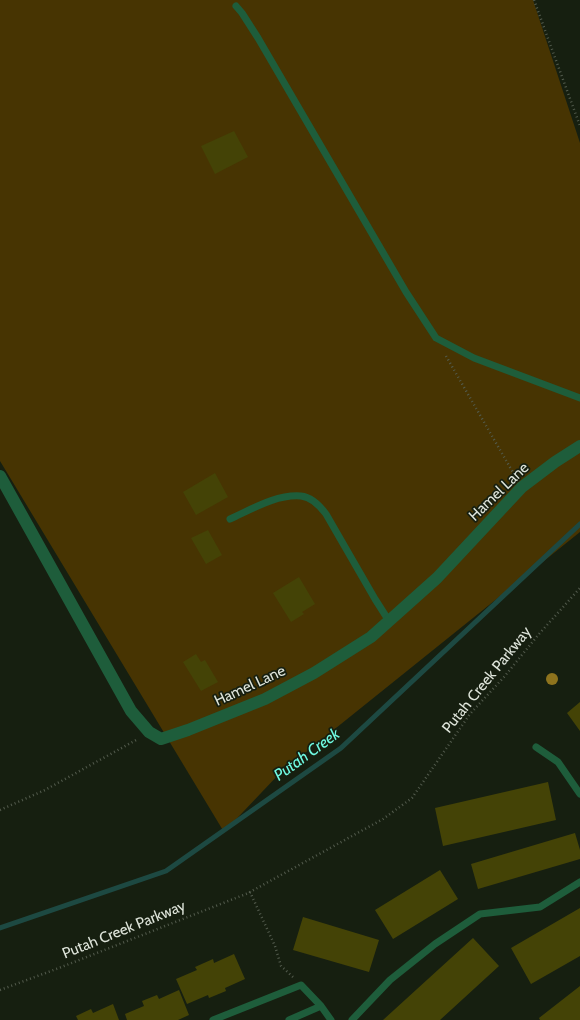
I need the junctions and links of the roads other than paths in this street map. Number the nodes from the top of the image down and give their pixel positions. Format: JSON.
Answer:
{"nodes":[{"id":1,"x":236,"y":6,"type":"dead end"},
{"id":2,"x":580,"y":398,"type":"edge"},
{"id":3,"x":580,"y":446,"type":"edge"},
{"id":4,"x":0,"y":476,"type":"edge"},
{"id":5,"x":230,"y":519,"type":"dead end"},
{"id":6,"x":389,"y":621,"type":"junction"},
{"id":7,"x":536,"y":747,"type":"dead end"},
{"id":8,"x":580,"y":794,"type":"edge"},
{"id":9,"x":580,"y":882,"type":"edge"},
{"id":10,"x":321,"y":1006,"type":"junction"},
{"id":11,"x":213,"y":1020,"type":"edge"},
{"id":12,"x":289,"y":1020,"type":"edge"},
{"id":13,"x":331,"y":1020,"type":"edge"},
{"id":14,"x":352,"y":1020,"type":"edge"}],
"edges":[{"from":1,"to":2,"type":"lane"},
{"from":3,"to":6,"type":"street","name":"Hamel Lane"},
{"from":4,"to":6,"type":"street","name":"Hamel Lane"},
{"from":5,"to":6,"type":"lane"},
{"from":7,"to":8,"type":"lane"},
{"from":9,"to":14,"type":"lane"},
{"from":10,"to":11,"type":"lane"},
{"from":10,"to":12,"type":"lane"},
{"from":10,"to":13,"type":"lane"}]}
